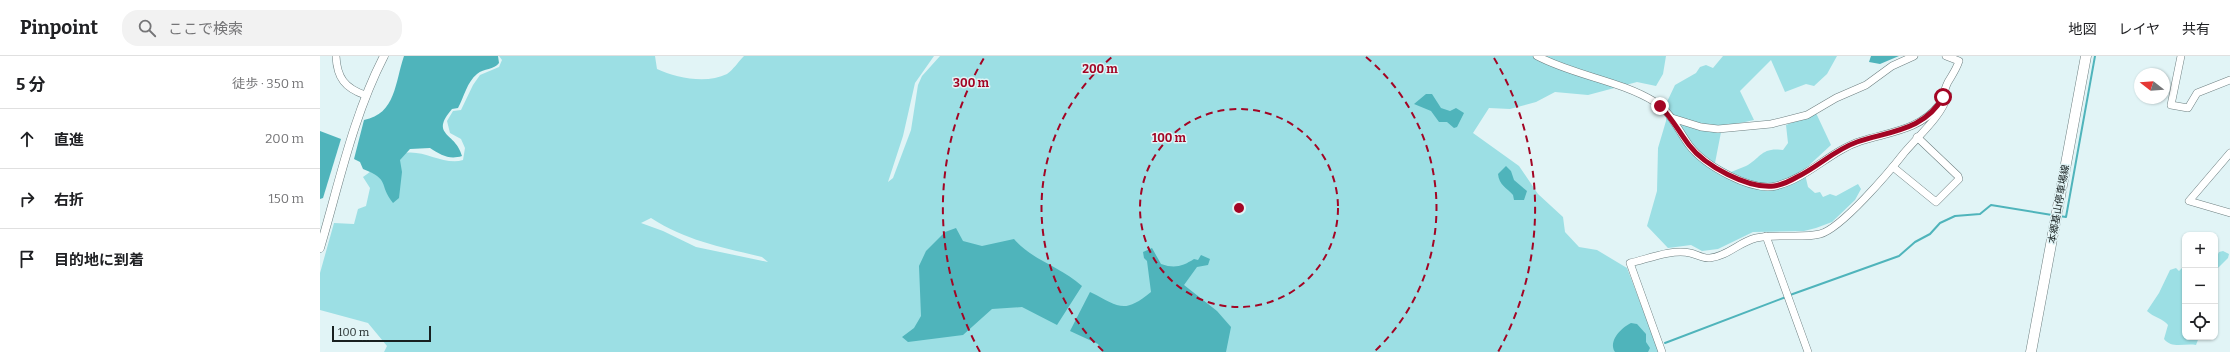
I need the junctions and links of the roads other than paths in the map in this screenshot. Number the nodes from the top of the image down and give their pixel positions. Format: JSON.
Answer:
{"nodes":[{"id":1,"x":336,"y":56,"type":"edge"},
{"id":2,"x":384,"y":56,"type":"edge"},
{"id":3,"x":1537,"y":56,"type":"edge"},
{"id":4,"x":1914,"y":56,"type":"edge"},
{"id":5,"x":1946,"y":56,"type":"edge"},
{"id":6,"x":2086,"y":56,"type":"edge"},
{"id":7,"x":2182,"y":56,"type":"edge"},
{"id":8,"x":1955,"y":74,"type":"junction"},
{"id":9,"x":2230,"y":80,"type":"edge"},
{"id":10,"x":365,"y":95,"type":"junction"},
{"id":11,"x":1672,"y":118,"type":"junction"},
{"id":12,"x":1917,"y":137,"type":"junction"},
{"id":13,"x":2230,"y":153,"type":"edge"},
{"id":14,"x":1893,"y":167,"type":"junction"},
{"id":15,"x":2230,"y":213,"type":"edge"},
{"id":16,"x":1766,"y":236,"type":"junction"},
{"id":17,"x":320,"y":248,"type":"edge"},
{"id":18,"x":1662,"y":352,"type":"edge"},
{"id":19,"x":1808,"y":352,"type":"edge"},
{"id":20,"x":2032,"y":352,"type":"edge"}],
"edges":[{"from":1,"to":10,"type":"street"},
{"from":2,"to":10,"type":"street"},
{"from":3,"to":11,"type":"street"},
{"from":4,"to":11,"type":"street"},
{"from":5,"to":8,"type":"street"},
{"from":6,"to":20,"type":"main road","name":"本郷基山停車場線"},
{"from":7,"to":9,"type":"street"},
{"from":8,"to":11,"type":"street"},
{"from":8,"to":12,"type":"street"},
{"from":10,"to":17,"type":"street"},
{"from":12,"to":14,"type":"street"},
{"from":12,"to":14,"type":"street"},
{"from":13,"to":15,"type":"street"},
{"from":14,"to":16,"type":"street"},
{"from":16,"to":18,"type":"street"},
{"from":16,"to":19,"type":"street"}]}
